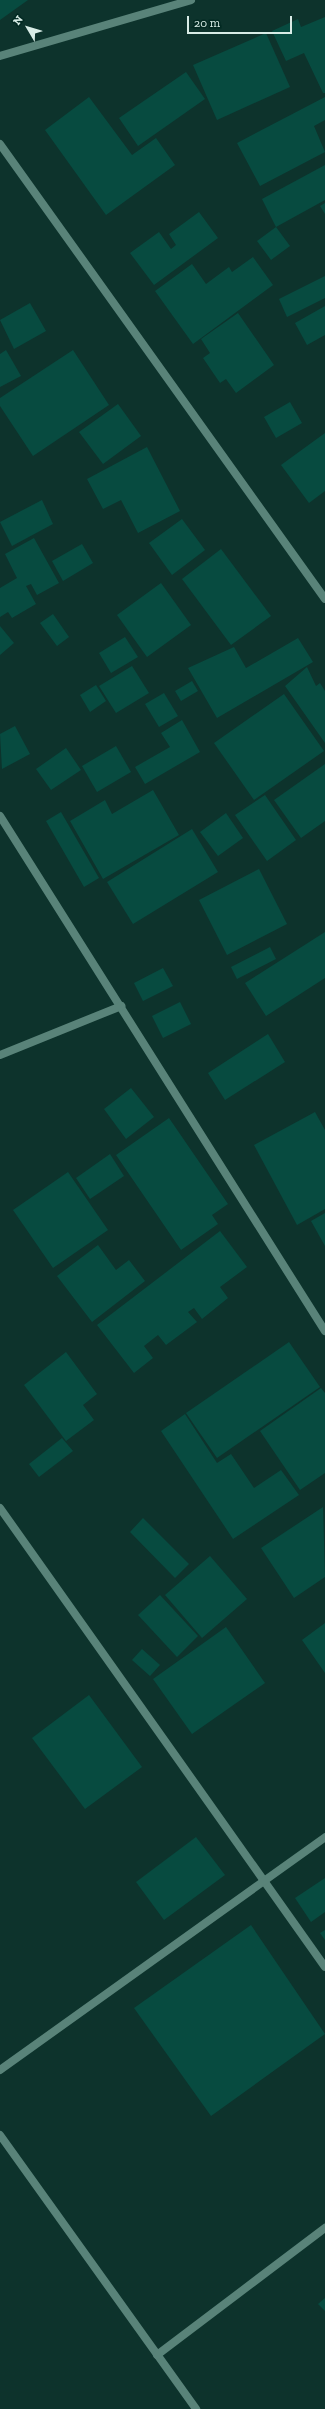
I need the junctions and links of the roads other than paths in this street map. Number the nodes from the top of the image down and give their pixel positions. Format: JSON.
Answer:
{"nodes":[{"id":1,"x":191,"y":0,"type":"edge"},
{"id":2,"x":0,"y":56,"type":"edge"},
{"id":3,"x":0,"y":144,"type":"edge"},
{"id":4,"x":325,"y":599,"type":"edge"},
{"id":5,"x":0,"y":816,"type":"edge"},
{"id":6,"x":121,"y":1006,"type":"junction"},
{"id":7,"x":0,"y":1055,"type":"edge"},
{"id":8,"x":325,"y":1331,"type":"edge"},
{"id":9,"x":0,"y":1508,"type":"edge"},
{"id":10,"x":325,"y":1837,"type":"edge"},
{"id":11,"x":262,"y":1880,"type":"junction"},
{"id":12,"x":325,"y":1967,"type":"edge"},
{"id":13,"x":0,"y":2070,"type":"edge"},
{"id":14,"x":0,"y":2135,"type":"edge"},
{"id":15,"x":325,"y":2228,"type":"edge"},
{"id":16,"x":157,"y":2355,"type":"junction"},
{"id":17,"x":196,"y":2409,"type":"edge"}],
"edges":[{"from":1,"to":2,"type":"street"},
{"from":3,"to":4,"type":"street"},
{"from":5,"to":6,"type":"street"},
{"from":6,"to":7,"type":"street"},
{"from":6,"to":8,"type":"street"},
{"from":9,"to":11,"type":"street"},
{"from":10,"to":11,"type":"street"},
{"from":11,"to":12,"type":"street"},
{"from":11,"to":13,"type":"street"},
{"from":14,"to":16,"type":"street"},
{"from":15,"to":16,"type":"street"},
{"from":16,"to":17,"type":"street"}]}
